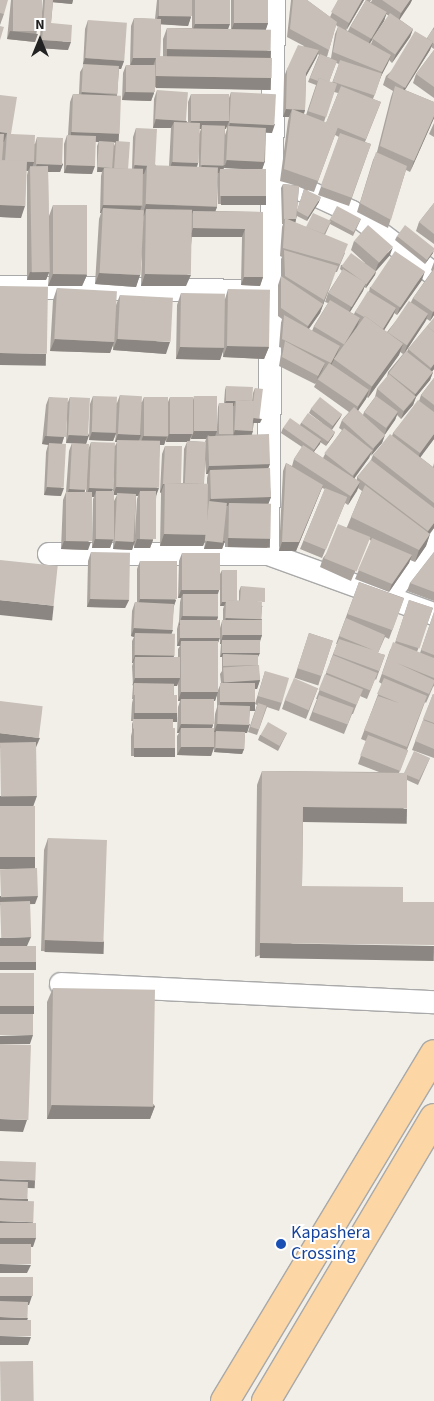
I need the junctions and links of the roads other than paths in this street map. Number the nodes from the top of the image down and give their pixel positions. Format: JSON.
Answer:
{"nodes":[{"id":1,"x":274,"y":0,"type":"edge"},
{"id":2,"x":273,"y":182,"type":"junction"},
{"id":3,"x":434,"y":274,"type":"edge"},
{"id":4,"x":0,"y":287,"type":"edge"},
{"id":5,"x":271,"y":291,"type":"junction"},
{"id":6,"x":434,"y":539,"type":"edge"},
{"id":7,"x":49,"y":554,"type":"dead end"},
{"id":8,"x":268,"y":554,"type":"junction"},
{"id":9,"x":387,"y":597,"type":"junction"},
{"id":10,"x":434,"y":614,"type":"edge"},
{"id":11,"x":61,"y":984,"type":"dead end"},
{"id":12,"x":434,"y":1002,"type":"edge"},
{"id":13,"x":434,"y":1054,"type":"edge"},
{"id":14,"x":434,"y":1118,"type":"edge"},
{"id":15,"x":225,"y":1401,"type":"edge"},
{"id":16,"x":266,"y":1401,"type":"edge"}],
"edges":[{"from":1,"to":2,"type":"street"},
{"from":2,"to":3,"type":"street"},
{"from":2,"to":5,"type":"street"},
{"from":4,"to":5,"type":"street"},
{"from":5,"to":8,"type":"street"},
{"from":6,"to":9,"type":"street"},
{"from":7,"to":8,"type":"street"},
{"from":8,"to":9,"type":"street"},
{"from":9,"to":10,"type":"street"},
{"from":11,"to":12,"type":"street"},
{"from":13,"to":15,"type":"main road"},
{"from":14,"to":16,"type":"main road"}]}
